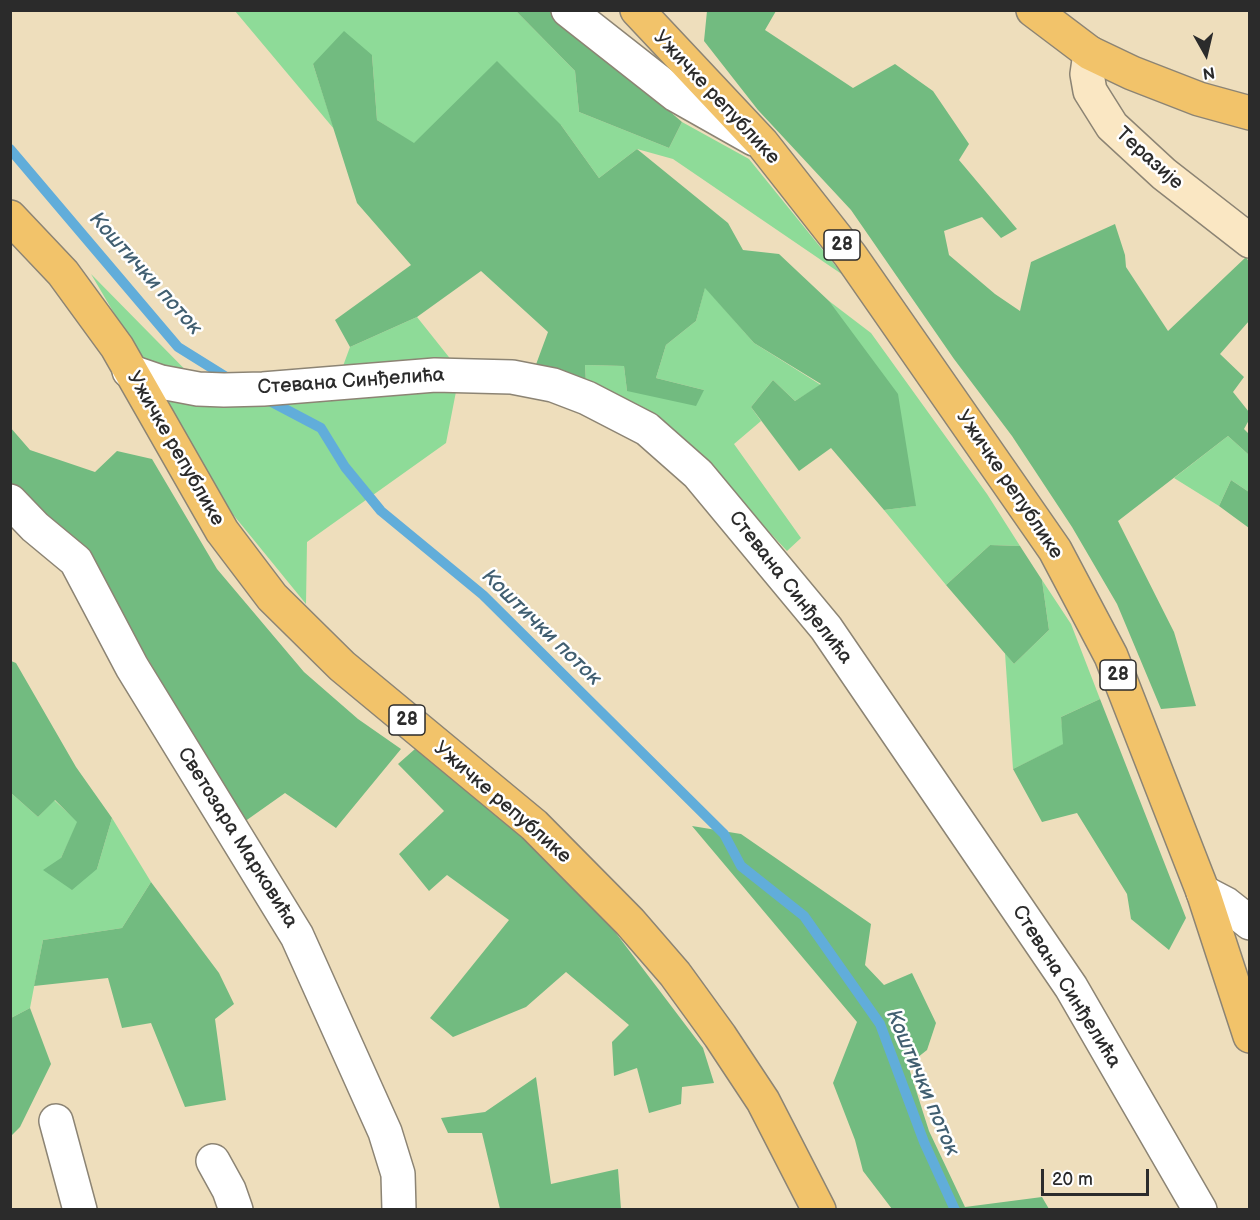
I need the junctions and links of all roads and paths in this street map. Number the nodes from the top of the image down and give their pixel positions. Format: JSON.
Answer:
{"nodes":[{"id":1,"x":568,"y":10,"type":"edge"},
{"id":2,"x":637,"y":10,"type":"edge"},
{"id":3,"x":1033,"y":10,"type":"edge"},
{"id":4,"x":1090,"y":53,"type":"junction"},
{"id":5,"x":1250,"y":113,"type":"edge"},
{"id":6,"x":762,"y":143,"type":"junction"},
{"id":7,"x":10,"y":217,"type":"edge"},
{"id":8,"x":1250,"y":241,"type":"edge"},
{"id":9,"x":129,"y":371,"type":"junction"},
{"id":10,"x":10,"y":501,"type":"edge"},
{"id":11,"x":1203,"y":892,"type":"junction"},
{"id":12,"x":1250,"y":923,"type":"edge"},
{"id":13,"x":1250,"y":1036,"type":"edge"},
{"id":14,"x":56,"y":1120,"type":"dead end"},
{"id":15,"x":213,"y":1161,"type":"dead end"},
{"id":16,"x":80,"y":1209,"type":"edge"},
{"id":17,"x":236,"y":1209,"type":"edge"},
{"id":18,"x":399,"y":1209,"type":"edge"},
{"id":19,"x":819,"y":1209,"type":"edge"},
{"id":20,"x":1200,"y":1209,"type":"edge"}],
"edges":[{"from":1,"to":6,"type":"street"},
{"from":2,"to":6,"type":"main road","name":"Ужичке републике","number":"28"},
{"from":3,"to":4,"type":"main road"},
{"from":4,"to":5,"type":"main road"},
{"from":4,"to":8,"type":"street","name":"Теразије"},
{"from":6,"to":11,"type":"main road","name":"Ужичке републике","number":"28"},
{"from":7,"to":9,"type":"main road","name":"Ужичке републике","number":"28"},
{"from":9,"to":19,"type":"main road","name":"Ужичке републике","number":"28"},
{"from":9,"to":20,"type":"street","name":"Стевана Синђелића"},
{"from":10,"to":18,"type":"street","name":"Светозара Марковића"},
{"from":11,"to":12,"type":"street"},
{"from":11,"to":13,"type":"main road","name":"Ужичке републике","number":"28"},
{"from":14,"to":16,"type":"street"},
{"from":15,"to":17,"type":"street"}]}
